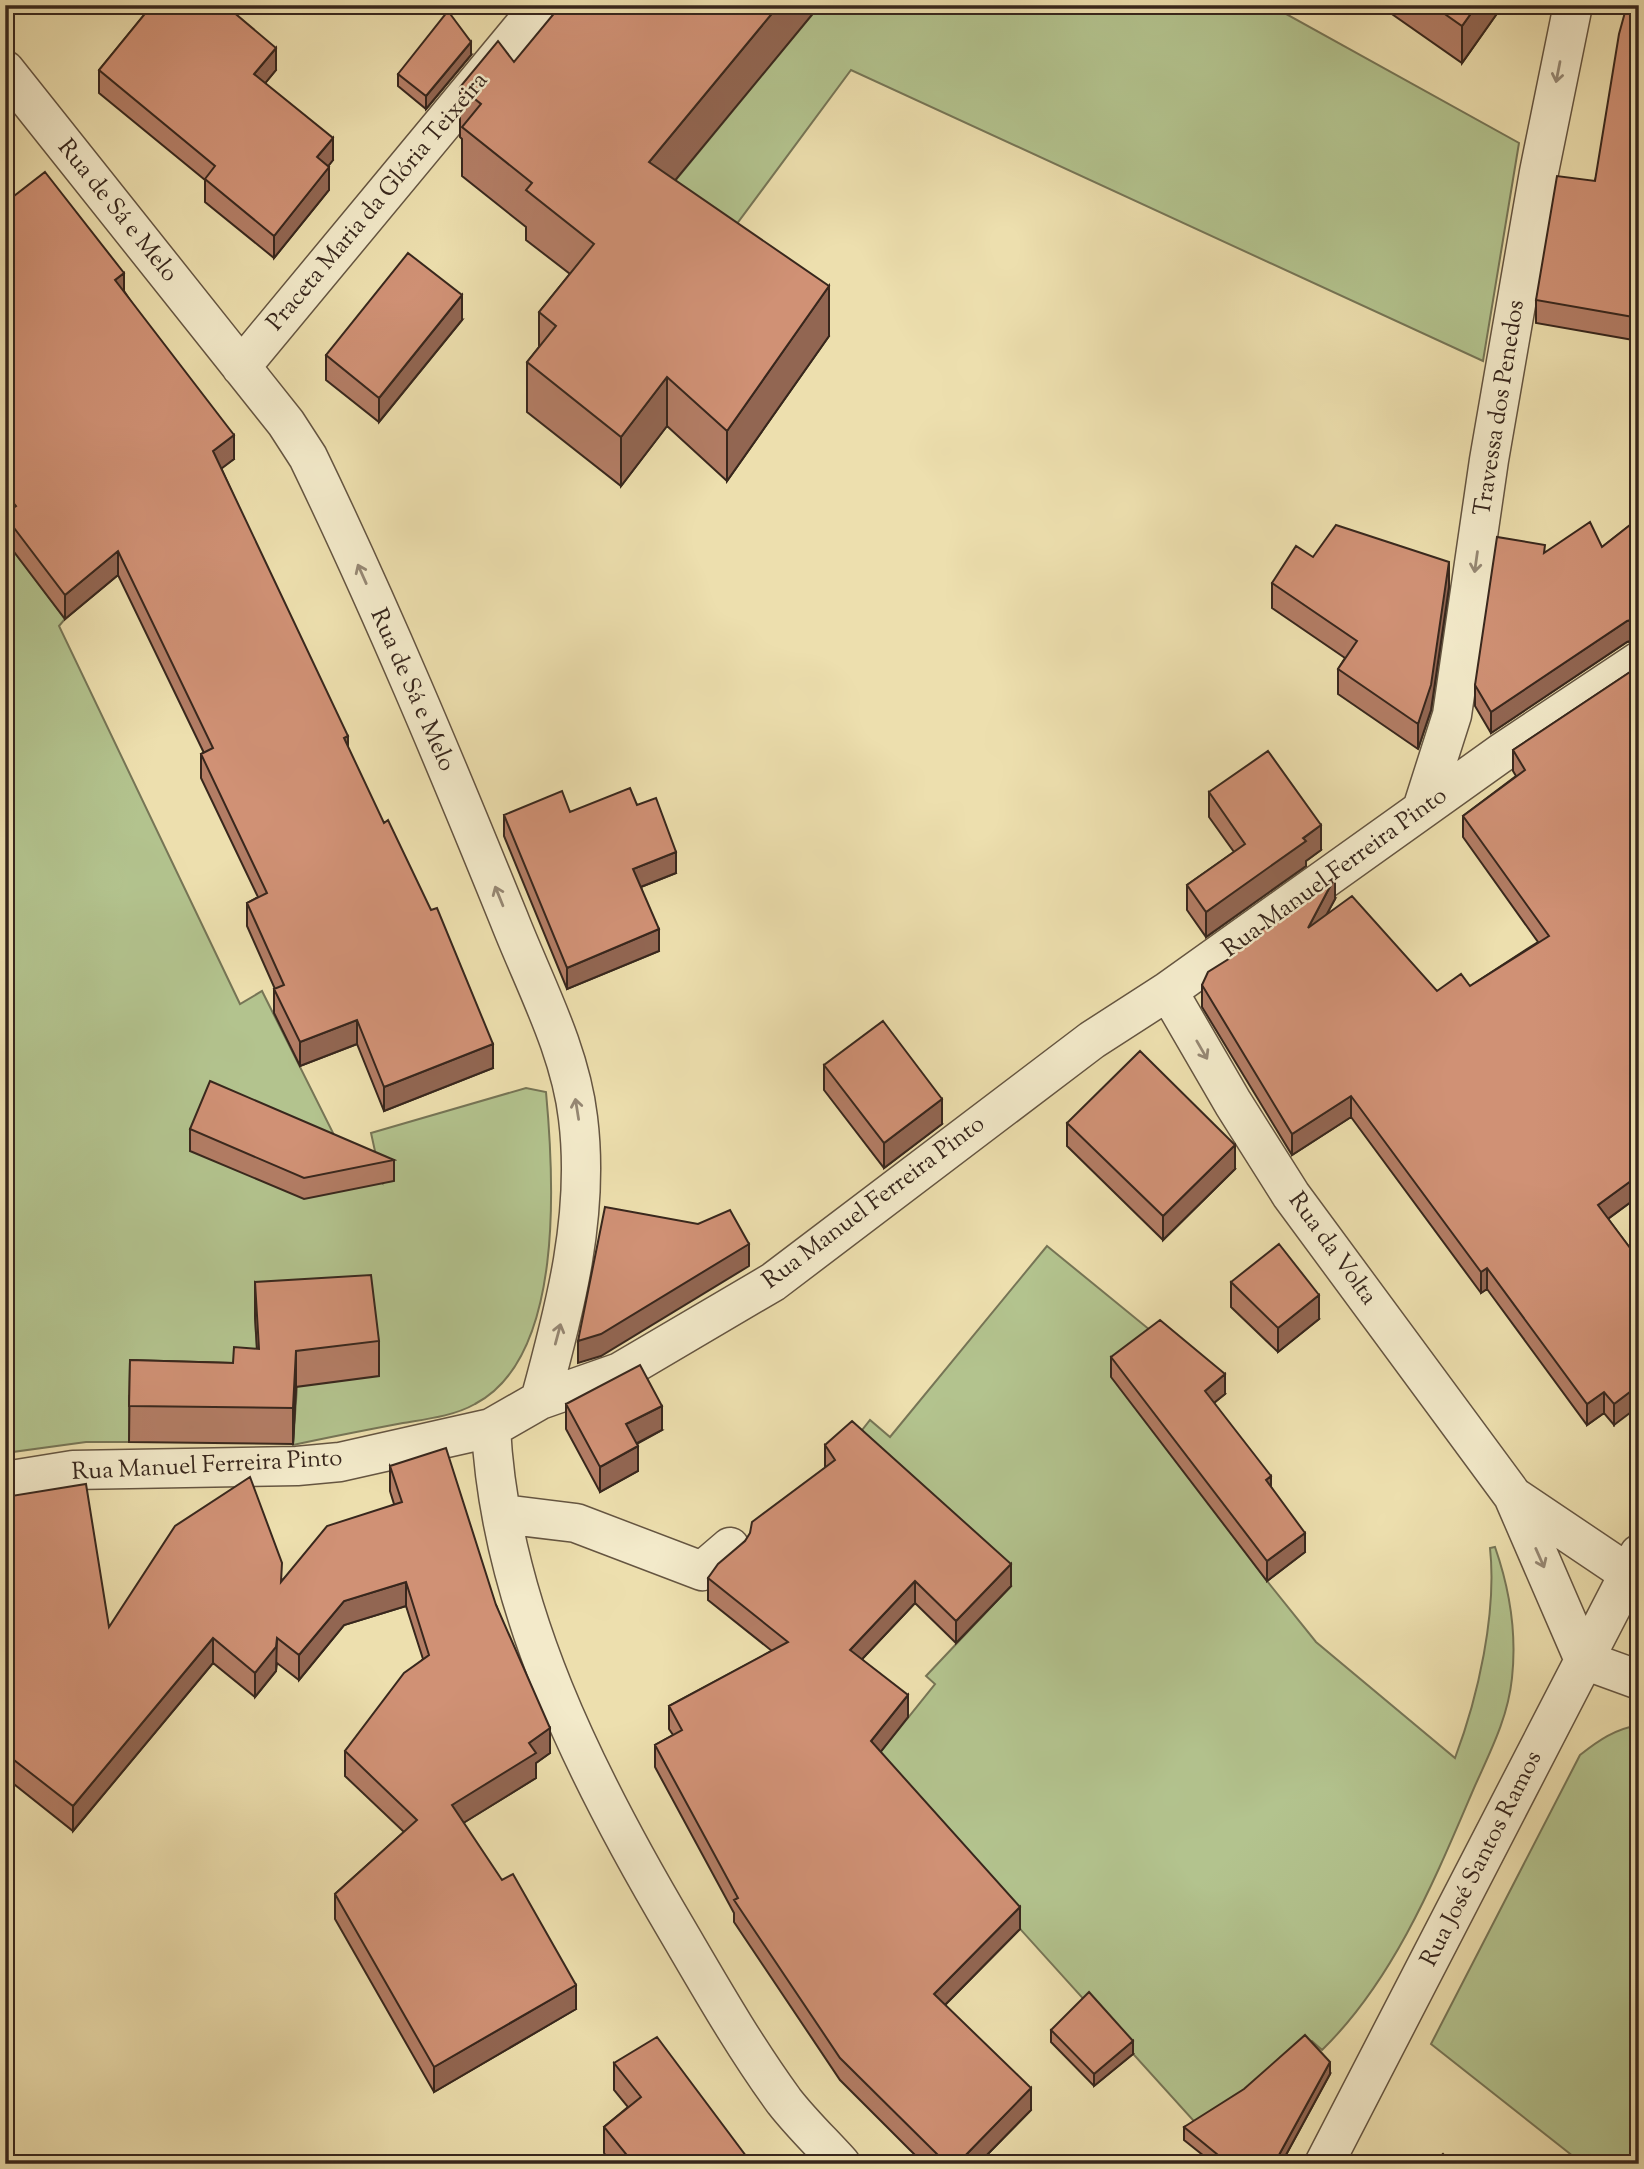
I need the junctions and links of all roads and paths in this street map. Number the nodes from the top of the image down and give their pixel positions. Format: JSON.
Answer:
{"nodes":[{"id":1,"x":541,"y":5,"type":"edge"},
{"id":2,"x":1573,"y":5,"type":"edge"},
{"id":3,"x":5,"y":70,"type":"edge"},
{"id":4,"x":241,"y":367,"type":"junction"},
{"id":5,"x":1639,"y":661,"type":"edge"},
{"id":6,"x":1423,"y":809,"type":"junction"},
{"id":7,"x":1168,"y":991,"type":"junction"},
{"id":8,"x":540,"y":1400,"type":"junction"},
{"id":9,"x":491,"y":1427,"type":"junction"},
{"id":10,"x":5,"y":1481,"type":"edge"},
{"id":11,"x":1513,"y":1496,"type":"junction"},
{"id":12,"x":502,"y":1514,"type":"junction"},
{"id":13,"x":730,"y":1548,"type":"dead end"},
{"id":14,"x":1636,"y":1572,"type":"edge"},
{"id":15,"x":1584,"y":1660,"type":"junction"},
{"id":16,"x":1639,"y":1680,"type":"edge"},
{"id":17,"x":841,"y":2164,"type":"edge"},
{"id":18,"x":1324,"y":2164,"type":"edge"}],
"edges":[{"from":1,"to":4,"type":"street","name":"Praceta Maria da Glória Teixeira"},
{"from":2,"to":6,"type":"street","name":"Travessa dos Penedos","one_way":true},
{"from":3,"to":4,"type":"street","name":"Rua de Sá e Melo"},
{"from":8,"to":4,"type":"street","name":"Rua de Sá e Melo","one_way":true},
{"from":5,"to":6,"type":"street","name":"Rua Manuel Ferreira Pinto"},
{"from":6,"to":7,"type":"street","name":"Rua Manuel Ferreira Pinto"},
{"from":7,"to":8,"type":"street","name":"Rua Manuel Ferreira Pinto"},
{"from":7,"to":11,"type":"street","name":"Rua da Volta","one_way":true},
{"from":8,"to":9,"type":"street","name":"Rua Manuel Ferreira Pinto"},
{"from":9,"to":10,"type":"street","name":"Rua Manuel Ferreira Pinto"},
{"from":9,"to":12,"type":"street"},
{"from":11,"to":14,"type":"street","name":"Rua da Volta"},
{"from":11,"to":15,"type":"street","name":"Rua da Volta","one_way":true},
{"from":12,"to":13,"type":"street"},
{"from":12,"to":17,"type":"street"},
{"from":14,"to":15,"type":"street","name":"Rua José Santos Ramos"},
{"from":15,"to":16,"type":"street"},
{"from":15,"to":18,"type":"street","name":"Rua José Santos Ramos"}]}
